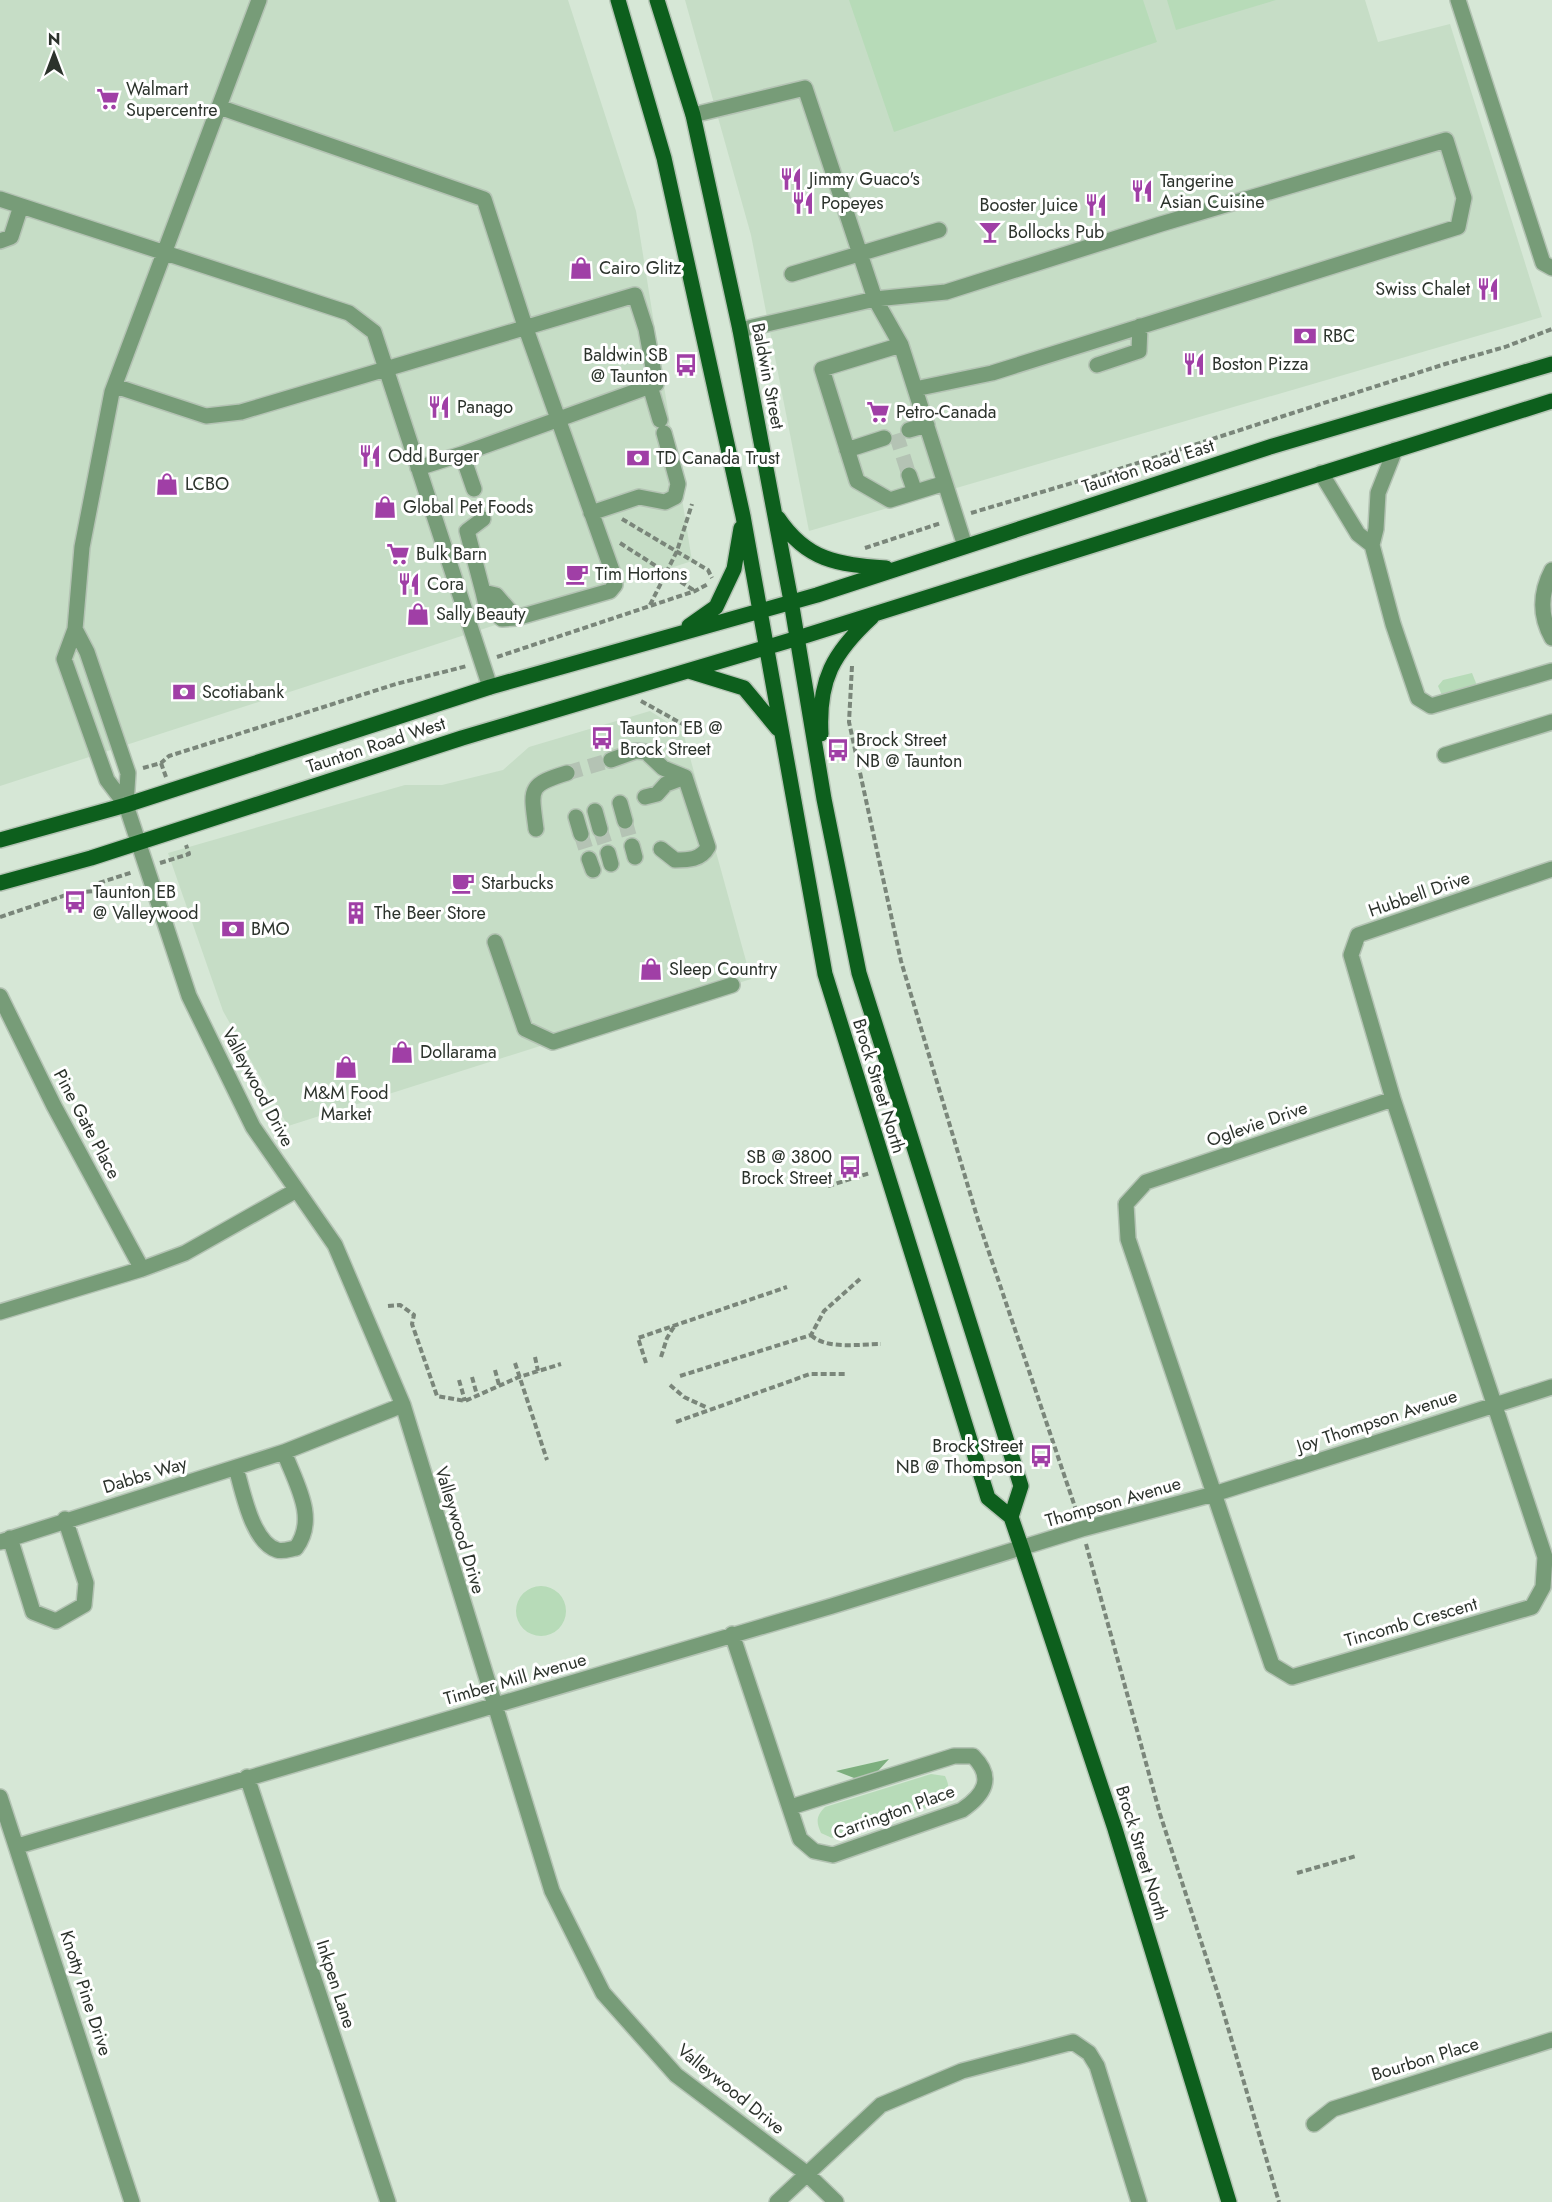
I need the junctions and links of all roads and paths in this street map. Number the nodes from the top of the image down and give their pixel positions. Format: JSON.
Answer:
{"nodes":[{"id":1,"x":260,"y":0,"type":"edge"},
{"id":2,"x":618,"y":0,"type":"edge"},
{"id":3,"x":657,"y":0,"type":"edge"},
{"id":4,"x":1458,"y":0,"type":"edge"},
{"id":5,"x":219,"y":106,"type":"junction"},
{"id":6,"x":693,"y":115,"type":"junction"},
{"id":7,"x":0,"y":199,"type":"edge"},
{"id":8,"x":21,"y":206,"type":"junction"},
{"id":9,"x":939,"y":230,"type":"dead end"},
{"id":10,"x":0,"y":241,"type":"edge"},
{"id":11,"x":860,"y":253,"type":"junction"},
{"id":12,"x":164,"y":254,"type":"junction"},
{"id":13,"x":1552,"y":268,"type":"edge"},
{"id":14,"x":792,"y":274,"type":"dead end"},
{"id":15,"x":875,"y":299,"type":"junction"},
{"id":16,"x":525,"y":326,"type":"junction"},
{"id":17,"x":1140,"y":326,"type":"junction"},
{"id":18,"x":740,"y":330,"type":"junction"},
{"id":19,"x":1552,"y":330,"type":"edge"},
{"id":20,"x":901,"y":345,"type":"junction"},
{"id":21,"x":1552,"y":364,"type":"edge"},
{"id":22,"x":1097,"y":365,"type":"dead end"},
{"id":23,"x":387,"y":369,"type":"junction"},
{"id":24,"x":115,"y":386,"type":"junction"},
{"id":25,"x":650,"y":386,"type":"junction"},
{"id":26,"x":915,"y":388,"type":"junction"},
{"id":27,"x":1552,"y":401,"type":"edge"},
{"id":28,"x":561,"y":419,"type":"junction"},
{"id":29,"x":927,"y":425,"type":"junction"},
{"id":30,"x":909,"y":430,"type":"dead end"},
{"id":31,"x":884,"y":438,"type":"dead end"},
{"id":32,"x":847,"y":450,"type":"junction"},
{"id":33,"x":1395,"y":450,"type":"junction"},
{"id":34,"x":462,"y":454,"type":"junction"},
{"id":35,"x":418,"y":468,"type":"junction"},
{"id":36,"x":1321,"y":473,"type":"junction"},
{"id":37,"x":909,"y":475,"type":"tunnel mouth"},
{"id":38,"x":945,"y":483,"type":"junction"},
{"id":39,"x":474,"y":489,"type":"dead end"},
{"id":40,"x":915,"y":492,"type":"junction"},
{"id":41,"x":693,"y":500,"type":"dead end"},
{"id":42,"x":773,"y":510,"type":"junction"},
{"id":43,"x":591,"y":513,"type":"junction"},
{"id":44,"x":743,"y":516,"type":"junction"},
{"id":45,"x":483,"y":519,"type":"dead end"},
{"id":46,"x":621,"y":519,"type":"dead end"},
{"id":47,"x":955,"y":519,"type":"junction"},
{"id":48,"x":599,"y":531,"type":"junction"},
{"id":49,"x":1372,"y":545,"type":"junction"},
{"id":50,"x":965,"y":546,"type":"junction"},
{"id":51,"x":677,"y":551,"type":"junction"},
{"id":52,"x":856,"y":551,"type":"dead end"},
{"id":53,"x":893,"y":569,"type":"junction"},
{"id":54,"x":1552,"y":570,"type":"edge"},
{"id":55,"x":666,"y":571,"type":"junction"},
{"id":56,"x":695,"y":591,"type":"junction"},
{"id":57,"x":791,"y":601,"type":"junction"},
{"id":58,"x":650,"y":606,"type":"junction"},
{"id":59,"x":758,"y":610,"type":"junction"},
{"id":60,"x":876,"y":613,"type":"junction"},
{"id":61,"x":75,"y":629,"type":"junction"},
{"id":62,"x":680,"y":633,"type":"junction"},
{"id":63,"x":798,"y":638,"type":"junction"},
{"id":64,"x":1552,"y":639,"type":"edge"},
{"id":65,"x":765,"y":647,"type":"junction"},
{"id":66,"x":852,"y":658,"type":"dead end"},
{"id":67,"x":481,"y":663,"type":"junction"},
{"id":68,"x":689,"y":671,"type":"junction"},
{"id":69,"x":1552,"y":671,"type":"edge"},
{"id":70,"x":490,"y":687,"type":"junction"},
{"id":71,"x":622,"y":690,"type":"junction"},
{"id":72,"x":1552,"y":722,"type":"edge"},
{"id":73,"x":781,"y":732,"type":"junction"},
{"id":74,"x":704,"y":736,"type":"dead end"},
{"id":75,"x":1445,"y":754,"type":"dead end"},
{"id":76,"x":612,"y":760,"type":"tunnel mouth"},
{"id":77,"x":128,"y":773,"type":"junction"},
{"id":78,"x":567,"y":773,"type":"tunnel mouth"},
{"id":79,"x":685,"y":777,"type":"junction"},
{"id":80,"x":645,"y":797,"type":"dead end"},
{"id":81,"x":824,"y":799,"type":"junction"},
{"id":82,"x":621,"y":803,"type":"dead end"},
{"id":83,"x":126,"y":805,"type":"junction"},
{"id":84,"x":595,"y":811,"type":"dead end"},
{"id":85,"x":576,"y":817,"type":"dead end"},
{"id":86,"x":625,"y":820,"type":"tunnel mouth"},
{"id":87,"x":600,"y":828,"type":"tunnel mouth"},
{"id":88,"x":183,"y":829,"type":"junction"},
{"id":89,"x":536,"y":829,"type":"dead end"},
{"id":90,"x":581,"y":834,"type":"tunnel mouth"},
{"id":91,"x":0,"y":840,"type":"edge"},
{"id":92,"x":137,"y":844,"type":"junction"},
{"id":93,"x":661,"y":849,"type":"dead end"},
{"id":94,"x":144,"y":867,"type":"junction"},
{"id":95,"x":1552,"y":869,"type":"edge"},
{"id":96,"x":0,"y":883,"type":"edge"},
{"id":97,"x":0,"y":917,"type":"edge"},
{"id":98,"x":495,"y":942,"type":"dead end"},
{"id":99,"x":732,"y":986,"type":"dead end"},
{"id":100,"x":0,"y":996,"type":"edge"},
{"id":101,"x":1393,"y":1099,"type":"junction"},
{"id":102,"x":883,"y":1168,"type":"junction"},
{"id":103,"x":828,"y":1186,"type":"dead end"},
{"id":104,"x":295,"y":1191,"type":"junction"},
{"id":105,"x":142,"y":1269,"type":"junction"},
{"id":106,"x":860,"y":1279,"type":"dead end"},
{"id":107,"x":787,"y":1287,"type":"dead end"},
{"id":108,"x":388,"y":1306,"type":"dead end"},
{"id":109,"x":0,"y":1312,"type":"edge"},
{"id":110,"x":675,"y":1325,"type":"junction"},
{"id":111,"x":811,"y":1335,"type":"junction"},
{"id":112,"x":881,"y":1344,"type":"dead end"},
{"id":113,"x":535,"y":1357,"type":"dead end"},
{"id":114,"x":661,"y":1357,"type":"dead end"},
{"id":115,"x":515,"y":1363,"type":"dead end"},
{"id":116,"x":646,"y":1363,"type":"dead end"},
{"id":117,"x":561,"y":1364,"type":"dead end"},
{"id":118,"x":495,"y":1370,"type":"dead end"},
{"id":119,"x":538,"y":1371,"type":"junction"},
{"id":120,"x":846,"y":1374,"type":"dead end"},
{"id":121,"x":680,"y":1376,"type":"dead end"},
{"id":122,"x":472,"y":1377,"type":"dead end"},
{"id":123,"x":519,"y":1377,"type":"junction"},
{"id":124,"x":459,"y":1380,"type":"dead end"},
{"id":125,"x":499,"y":1385,"type":"junction"},
{"id":126,"x":670,"y":1385,"type":"dead end"},
{"id":127,"x":1552,"y":1387,"type":"edge"},
{"id":128,"x":477,"y":1395,"type":"junction"},
{"id":129,"x":465,"y":1401,"type":"junction"},
{"id":130,"x":1495,"y":1404,"type":"junction"},
{"id":131,"x":403,"y":1405,"type":"junction"},
{"id":132,"x":709,"y":1408,"type":"junction"},
{"id":133,"x":676,"y":1422,"type":"dead end"},
{"id":134,"x":284,"y":1452,"type":"junction"},
{"id":135,"x":547,"y":1460,"type":"dead end"},
{"id":136,"x":236,"y":1468,"type":"junction"},
{"id":137,"x":1214,"y":1494,"type":"junction"},
{"id":138,"x":1011,"y":1517,"type":"junction"},
{"id":139,"x":65,"y":1519,"type":"junction"},
{"id":140,"x":1082,"y":1529,"type":"junction"},
{"id":141,"x":5,"y":1540,"type":"edge"},
{"id":142,"x":1022,"y":1549,"type":"junction"},
{"id":143,"x":732,"y":1634,"type":"junction"},
{"id":144,"x":493,"y":1706,"type":"junction"},
{"id":145,"x":247,"y":1777,"type":"junction"},
{"id":146,"x":0,"y":1797,"type":"edge"},
{"id":147,"x":791,"y":1807,"type":"junction"},
{"id":148,"x":18,"y":1846,"type":"junction"},
{"id":149,"x":1356,"y":1857,"type":"dead end"},
{"id":150,"x":1297,"y":1873,"type":"dead end"},
{"id":151,"x":1552,"y":2040,"type":"edge"},
{"id":152,"x":1314,"y":2124,"type":"dead end"},
{"id":153,"x":806,"y":2173,"type":"junction"},
{"id":154,"x":132,"y":2202,"type":"edge"},
{"id":155,"x":388,"y":2202,"type":"edge"},
{"id":156,"x":777,"y":2202,"type":"edge"},
{"id":157,"x":836,"y":2202,"type":"edge"},
{"id":158,"x":1139,"y":2202,"type":"edge"},
{"id":159,"x":1229,"y":2202,"type":"edge"},
{"id":160,"x":1279,"y":2202,"type":"edge"}],
"edges":[{"from":1,"to":5,"type":"street"},
{"from":2,"to":44,"type":"main road"},
{"from":3,"to":6,"type":"main road","name":"Baldwin Street"},
{"from":4,"to":13,"type":"street"},
{"from":5,"to":12,"type":"street"},
{"from":5,"to":16,"type":"street"},
{"from":6,"to":11,"type":"street"},
{"from":6,"to":18,"type":"main road","name":"Baldwin Street"},
{"from":7,"to":8,"type":"street"},
{"from":8,"to":10,"type":"street"},
{"from":8,"to":12,"type":"street"},
{"from":9,"to":11,"type":"street"},
{"from":11,"to":14,"type":"street"},
{"from":11,"to":15,"type":"street"},
{"from":12,"to":23,"type":"street"},
{"from":12,"to":24,"type":"street"},
{"from":15,"to":17,"type":"street"},
{"from":15,"to":18,"type":"street"},
{"from":15,"to":20,"type":"street"},
{"from":16,"to":23,"type":"street"},
{"from":16,"to":25,"type":"street"},
{"from":16,"to":28,"type":"street"},
{"from":17,"to":22,"type":"street"},
{"from":17,"to":26,"type":"street"},
{"from":18,"to":42,"type":"main road","name":"Baldwin Street"},
{"from":19,"to":47,"type":"path"},
{"from":20,"to":26,"type":"street"},
{"from":20,"to":32,"type":"street"},
{"from":21,"to":50,"type":"main road","name":"Taunton Road East"},
{"from":23,"to":24,"type":"street"},
{"from":23,"to":35,"type":"street"},
{"from":24,"to":61,"type":"street"},
{"from":25,"to":28,"type":"street"},
{"from":25,"to":43,"type":"street"},
{"from":26,"to":29,"type":"street"},
{"from":27,"to":33,"type":"main road"},
{"from":28,"to":34,"type":"street"},
{"from":28,"to":43,"type":"street"},
{"from":29,"to":30,"type":"street"},
{"from":29,"to":38,"type":"street"},
{"from":31,"to":32,"type":"street"},
{"from":32,"to":40,"type":"street"},
{"from":33,"to":36,"type":"main road"},
{"from":33,"to":49,"type":"street"},
{"from":34,"to":35,"type":"street"},
{"from":34,"to":39,"type":"street"},
{"from":35,"to":67,"type":"street"},
{"from":36,"to":49,"type":"street"},
{"from":36,"to":60,"type":"main road"},
{"from":37,"to":40,"type":"street"},
{"from":38,"to":40,"type":"street"},
{"from":38,"to":47,"type":"street"},
{"from":41,"to":51,"type":"path"},
{"from":42,"to":53,"type":"main road"},
{"from":42,"to":57,"type":"main road","name":"Baldwin Street"},
{"from":43,"to":48,"type":"street"},
{"from":44,"to":59,"type":"main road"},
{"from":44,"to":62,"type":"main road"},
{"from":45,"to":48,"type":"street"},
{"from":46,"to":51,"type":"path"},
{"from":47,"to":50,"type":"street"},
{"from":47,"to":52,"type":"path"},
{"from":48,"to":55,"type":"path"},
{"from":49,"to":69,"type":"street"},
{"from":50,"to":53,"type":"main road","name":"Taunton Road East"},
{"from":51,"to":55,"type":"path"},
{"from":51,"to":56,"type":"path"},
{"from":53,"to":57,"type":"main road","name":"Taunton Road East"},
{"from":54,"to":64,"type":"street"},
{"from":55,"to":56,"type":"path"},
{"from":55,"to":58,"type":"path"},
{"from":56,"to":58,"type":"path"},
{"from":57,"to":59,"type":"main road","name":"Taunton Road East"},
{"from":57,"to":63,"type":"main road","name":"Baldwin Street"},
{"from":58,"to":67,"type":"path"},
{"from":59,"to":62,"type":"main road","name":"Taunton Road West"},
{"from":59,"to":65,"type":"main road"},
{"from":60,"to":63,"type":"main road"},
{"from":60,"to":81,"type":"main road"},
{"from":61,"to":77,"type":"street"},
{"from":61,"to":83,"type":"street"},
{"from":62,"to":70,"type":"main road","name":"Taunton Road West"},
{"from":63,"to":65,"type":"main road"},
{"from":63,"to":81,"type":"main road","name":"Baldwin Street"},
{"from":65,"to":68,"type":"main road","name":"Taunton Road West"},
{"from":65,"to":73,"type":"main road","name":"Brock Street North"},
{"from":66,"to":140,"type":"path"},
{"from":67,"to":70,"type":"street"},
{"from":67,"to":77,"type":"path"},
{"from":68,"to":71,"type":"main road","name":"Taunton Road West"},
{"from":68,"to":73,"type":"main road"},
{"from":70,"to":83,"type":"main road","name":"Taunton Road West"},
{"from":71,"to":74,"type":"path"},
{"from":71,"to":88,"type":"main road","name":"Taunton Road West"},
{"from":72,"to":75,"type":"street"},
{"from":73,"to":102,"type":"main road","name":"Brock Street North"},
{"from":76,"to":79,"type":"street"},
{"from":77,"to":83,"type":"street"},
{"from":78,"to":89,"type":"street"},
{"from":79,"to":80,"type":"street"},
{"from":79,"to":93,"type":"street"},
{"from":81,"to":138,"type":"main road","name":"Brock Street North"},
{"from":82,"to":86,"type":"street"},
{"from":83,"to":91,"type":"main road","name":"Taunton Road West"},
{"from":83,"to":92,"type":"street","name":"Valleywood Drive"},
{"from":84,"to":87,"type":"street"},
{"from":85,"to":90,"type":"street"},
{"from":88,"to":92,"type":"main road","name":"Taunton Road West"},
{"from":88,"to":94,"type":"path"},
{"from":92,"to":94,"type":"street","name":"Valleywood Drive"},
{"from":92,"to":96,"type":"main road","name":"Taunton Road West"},
{"from":94,"to":97,"type":"path"},
{"from":94,"to":104,"type":"street","name":"Valleywood Drive"},
{"from":95,"to":101,"type":"street","name":"Hubbell Drive"},
{"from":98,"to":99,"type":"street"},
{"from":100,"to":105,"type":"street","name":"Pine Gate Place"},
{"from":101,"to":130,"type":"street"},
{"from":101,"to":137,"type":"street","name":"Oglevie Drive"},
{"from":102,"to":103,"type":"path"},
{"from":102,"to":138,"type":"main road","name":"Brock Street North"},
{"from":104,"to":105,"type":"street"},
{"from":104,"to":131,"type":"street","name":"Valleywood Drive"},
{"from":105,"to":109,"type":"street"},
{"from":106,"to":111,"type":"path"},
{"from":107,"to":110,"type":"path"},
{"from":108,"to":129,"type":"path"},
{"from":110,"to":114,"type":"path"},
{"from":110,"to":116,"type":"path"},
{"from":111,"to":112,"type":"path"},
{"from":111,"to":121,"type":"path"},
{"from":113,"to":119,"type":"path"},
{"from":115,"to":123,"type":"path"},
{"from":117,"to":119,"type":"path"},
{"from":118,"to":125,"type":"path"},
{"from":119,"to":123,"type":"path"},
{"from":120,"to":132,"type":"path"},
{"from":122,"to":128,"type":"path"},
{"from":123,"to":125,"type":"path"},
{"from":123,"to":135,"type":"path"},
{"from":124,"to":129,"type":"path"},
{"from":125,"to":128,"type":"path"},
{"from":126,"to":132,"type":"path"},
{"from":127,"to":130,"type":"street","name":"Joy Thompson Avenue"},
{"from":128,"to":129,"type":"path"},
{"from":130,"to":137,"type":"street","name":"Joy Thompson Avenue"},
{"from":130,"to":137,"type":"street","name":"Tincomb Crescent"},
{"from":131,"to":134,"type":"street","name":"Dabbs Way"},
{"from":131,"to":144,"type":"street","name":"Valleywood Drive"},
{"from":132,"to":133,"type":"path"},
{"from":134,"to":136,"type":"street","name":"Dabbs Way"},
{"from":134,"to":136,"type":"street"},
{"from":136,"to":139,"type":"street","name":"Dabbs Way"},
{"from":137,"to":140,"type":"street","name":"Thompson Avenue"},
{"from":138,"to":142,"type":"main road","name":"Brock Street North"},
{"from":139,"to":141,"type":"street","name":"Dabbs Way"},
{"from":139,"to":141,"type":"street","name":"Dabbs Way"},
{"from":140,"to":142,"type":"street","name":"Thompson Avenue"},
{"from":140,"to":160,"type":"path"},
{"from":142,"to":143,"type":"street","name":"Timber Mill Avenue"},
{"from":142,"to":159,"type":"main road","name":"Brock Street North"},
{"from":143,"to":144,"type":"street","name":"Timber Mill Avenue"},
{"from":143,"to":147,"type":"street","name":"Carrington Place"},
{"from":144,"to":145,"type":"street","name":"Timber Mill Avenue"},
{"from":144,"to":153,"type":"street","name":"Valleywood Drive"},
{"from":145,"to":148,"type":"street","name":"Timber Mill Avenue"},
{"from":145,"to":155,"type":"street","name":"Inkpen Lane"},
{"from":146,"to":148,"type":"street","name":"Knotty Pine Drive"},
{"from":147,"to":147,"type":"street","name":"Carrington Place"},
{"from":148,"to":154,"type":"street","name":"Knotty Pine Drive"},
{"from":149,"to":150,"type":"path"},
{"from":151,"to":152,"type":"street","name":"Bourbon Place"},
{"from":153,"to":156,"type":"street"},
{"from":153,"to":157,"type":"street","name":"Valleywood Drive"},
{"from":153,"to":158,"type":"street"}]}
